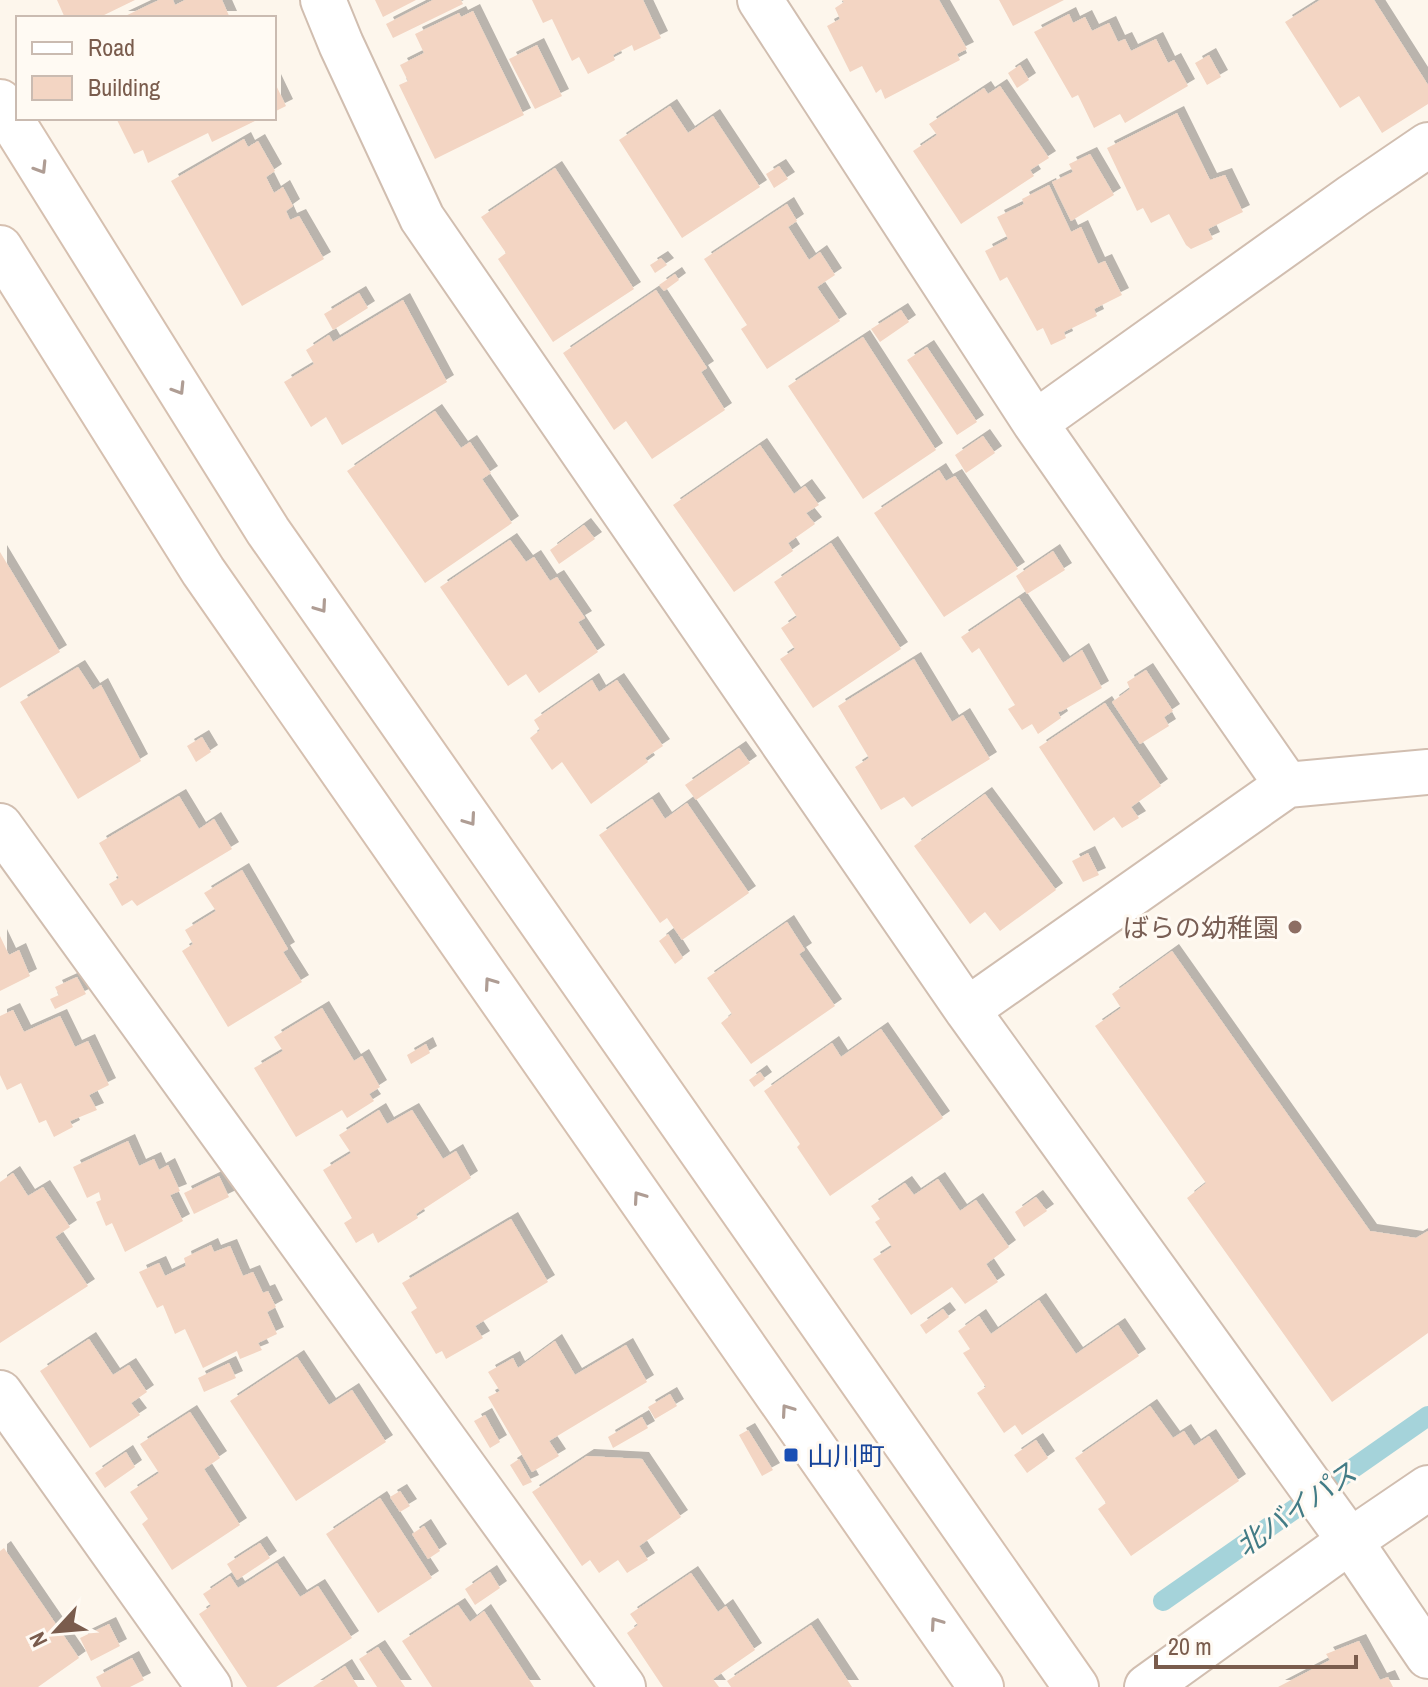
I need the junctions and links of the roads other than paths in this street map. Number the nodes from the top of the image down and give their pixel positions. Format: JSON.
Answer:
{"nodes":[{"id":1,"x":323,"y":0,"type":"edge"},
{"id":2,"x":760,"y":0,"type":"edge"},
{"id":3,"x":0,"y":102,"type":"edge"},
{"id":4,"x":1428,"y":145,"type":"edge"},
{"id":5,"x":0,"y":248,"type":"edge"},
{"id":6,"x":1035,"y":423,"type":"junction"},
{"id":7,"x":1428,"y":772,"type":"edge"},
{"id":8,"x":1287,"y":785,"type":"junction"},
{"id":9,"x":0,"y":826,"type":"edge"},
{"id":10,"x":967,"y":1010,"type":"junction"},
{"id":11,"x":0,"y":1393,"type":"edge"},
{"id":12,"x":1428,"y":1488,"type":"edge"},
{"id":13,"x":1350,"y":1541,"type":"junction"},
{"id":14,"x":1428,"y":1656,"type":"edge"},
{"id":15,"x":209,"y":1687,"type":"edge"},
{"id":16,"x":623,"y":1687,"type":"edge"},
{"id":17,"x":981,"y":1687,"type":"edge"},
{"id":18,"x":1076,"y":1687,"type":"edge"},
{"id":19,"x":1147,"y":1687,"type":"edge"}],
"edges":[{"from":1,"to":10,"type":"street"},
{"from":2,"to":6,"type":"street"},
{"from":3,"to":18,"type":"street","one_way":true},
{"from":4,"to":6,"type":"street"},
{"from":17,"to":5,"type":"street","one_way":true},
{"from":6,"to":8,"type":"street"},
{"from":7,"to":8,"type":"street"},
{"from":8,"to":10,"type":"street"},
{"from":9,"to":16,"type":"street"},
{"from":10,"to":13,"type":"street"},
{"from":11,"to":15,"type":"street"},
{"from":12,"to":13,"type":"street"},
{"from":13,"to":14,"type":"street"},
{"from":13,"to":19,"type":"street"}]}
